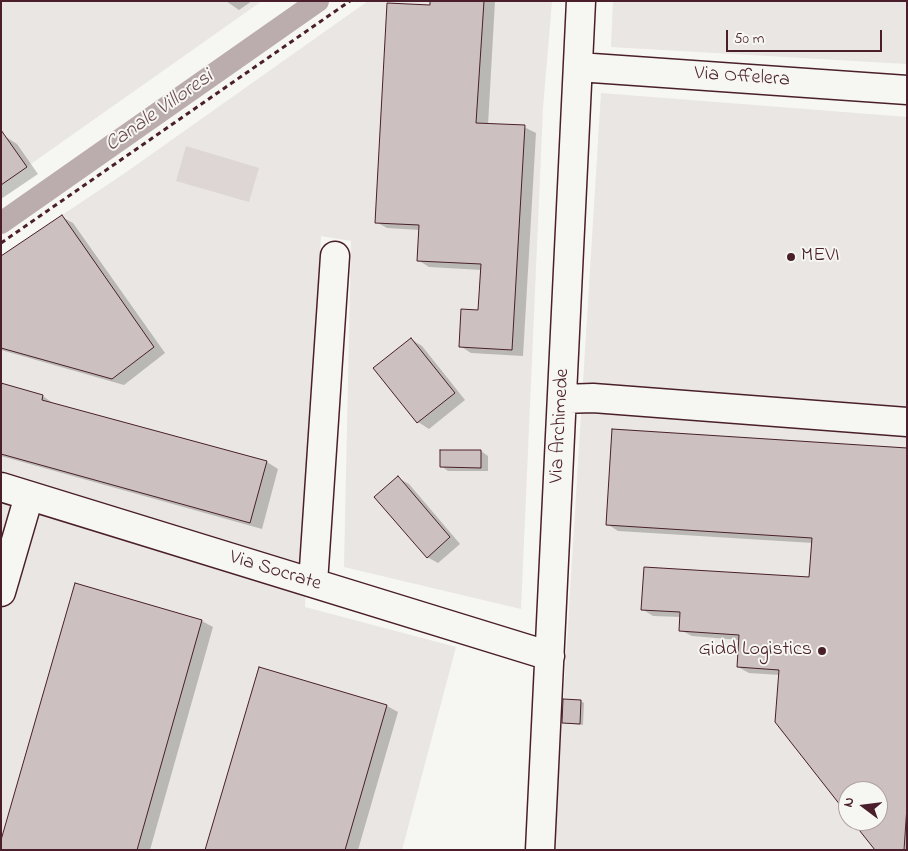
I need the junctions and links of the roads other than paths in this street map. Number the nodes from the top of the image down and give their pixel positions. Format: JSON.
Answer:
{"nodes":[{"id":1,"x":581,"y":1,"type":"edge"},
{"id":2,"x":578,"y":67,"type":"junction"},
{"id":3,"x":907,"y":90,"type":"edge"},
{"id":4,"x":335,"y":256,"type":"dead end"},
{"id":5,"x":562,"y":399,"type":"junction"},
{"id":6,"x":907,"y":422,"type":"edge"},
{"id":7,"x":1,"y":487,"type":"edge"},
{"id":8,"x":29,"y":496,"type":"junction"},
{"id":9,"x":312,"y":583,"type":"junction"},
{"id":10,"x":1,"y":592,"type":"edge"},
{"id":11,"x":550,"y":656,"type":"junction"},
{"id":12,"x":540,"y":850,"type":"edge"}],
"edges":[{"from":1,"to":2,"type":"street","name":"Via Archimede"},
{"from":2,"to":3,"type":"street","name":"Via Offelera"},
{"from":2,"to":5,"type":"street","name":"Via Archimede"},
{"from":4,"to":9,"type":"street"},
{"from":5,"to":6,"type":"street"},
{"from":5,"to":11,"type":"street","name":"Via Archimede"},
{"from":7,"to":8,"type":"street","name":"Via Socrate"},
{"from":8,"to":9,"type":"street","name":"Via Socrate"},
{"from":8,"to":10,"type":"street"},
{"from":9,"to":11,"type":"street","name":"Via Socrate"},
{"from":11,"to":12,"type":"street","name":"Via Archimede"}]}
